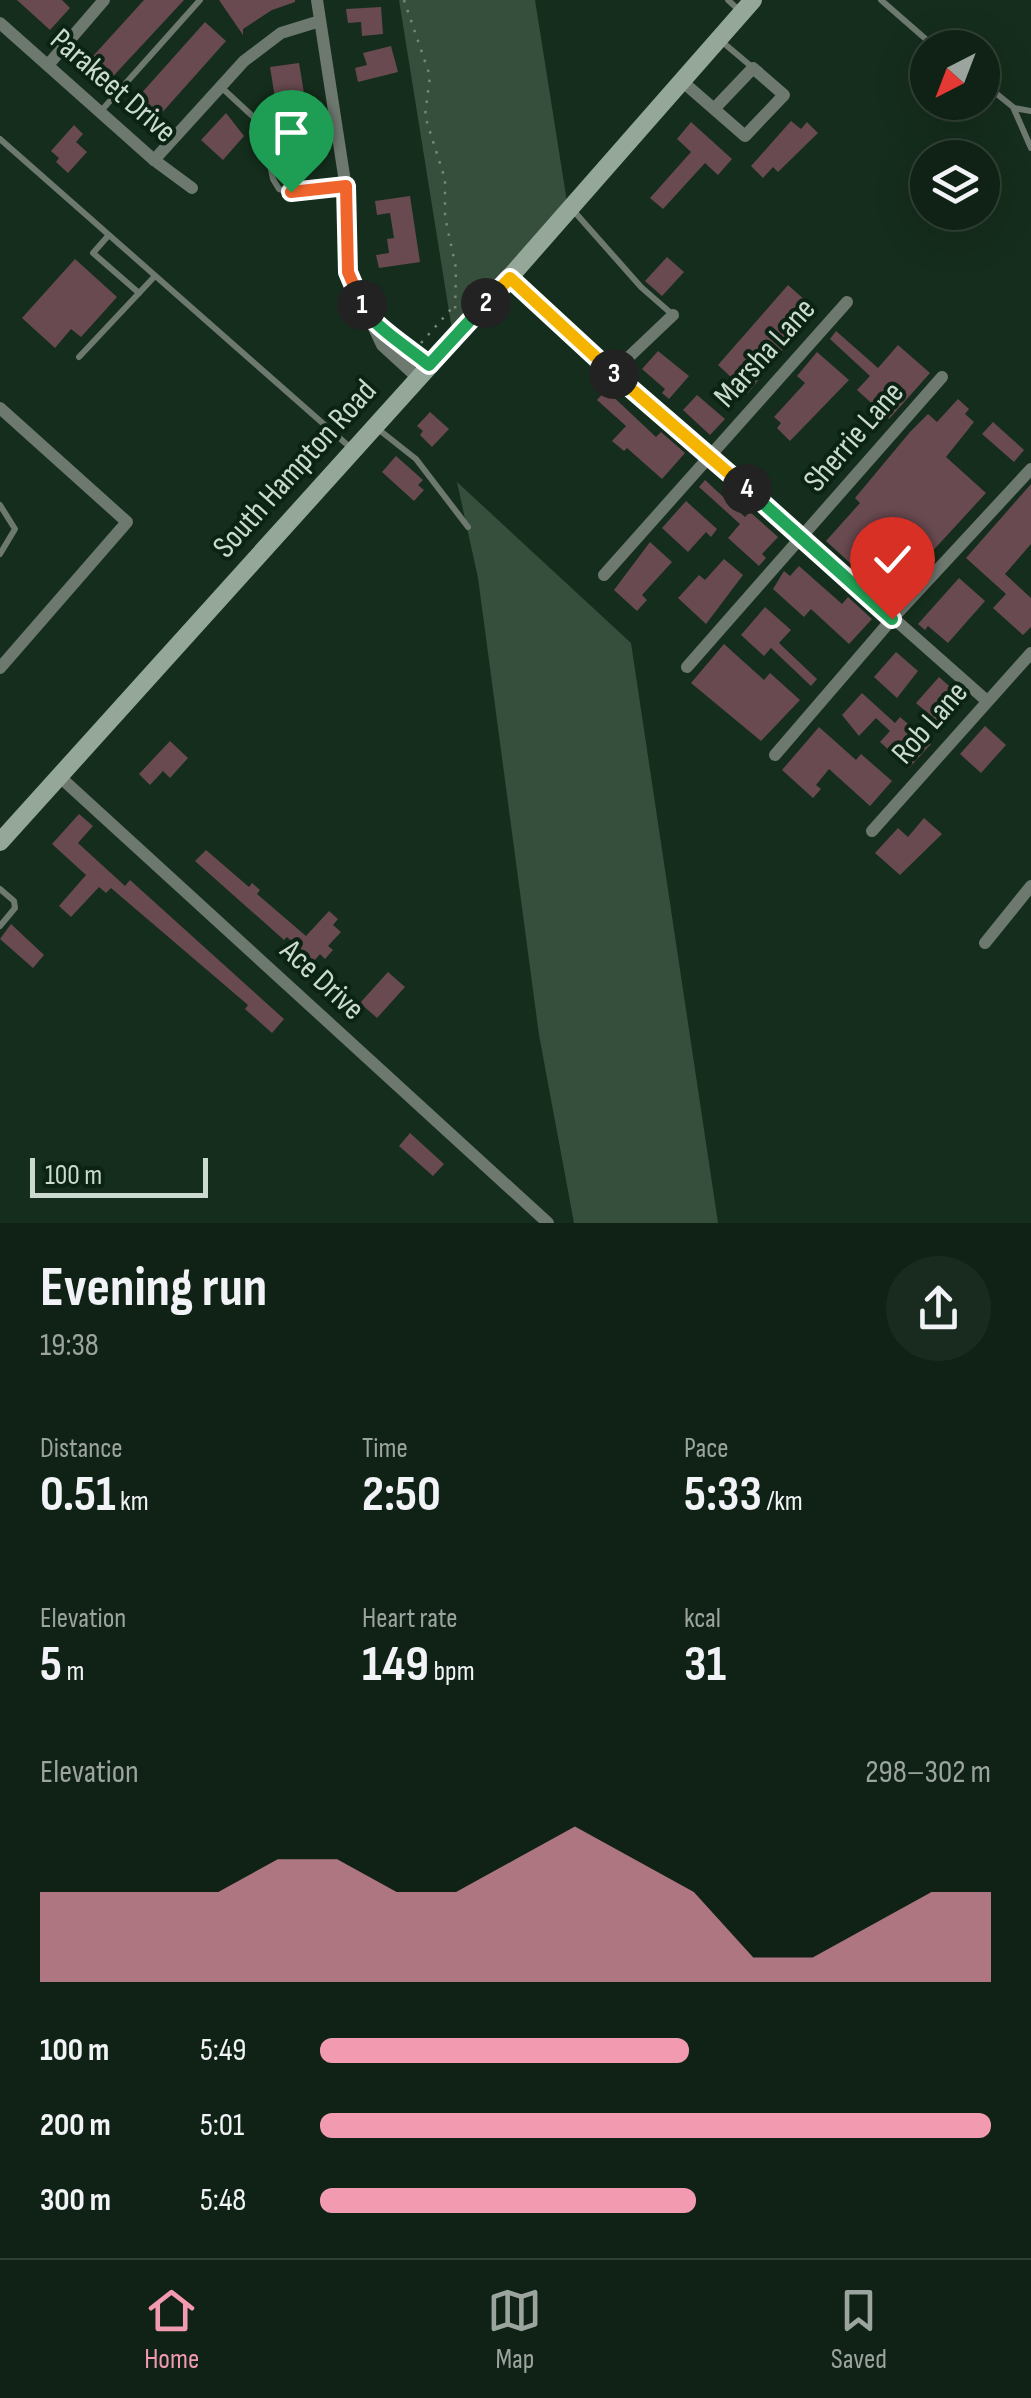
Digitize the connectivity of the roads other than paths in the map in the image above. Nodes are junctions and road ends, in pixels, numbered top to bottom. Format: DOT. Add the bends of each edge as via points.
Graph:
graph roads {
  1 [pos="200,0"];
  2 [pos="317,0"];
  3 [pos="881,0"];
  4 [pos="101,1"];
  5 [pos="741,4"];
  6 [pos="320,21"];
  7 [pos="0,22"];
  8 [pos="915,30"];
  9 [pos="719,40"];
  10 [pos="48,66"];
  11 [pos="753,68"];
  12 [pos="683,82"];
  13 [pos="221,86"];
  14 [pos="1000,97"];
  15 [pos="1012,107"];
  16 [pos="714,109"];
  17 [pos="1031,111"];
  18 [pos="100,112"];
  19 [pos="0,139"];
  20 [pos="1031,148"];
  21 [pos="154,160"];
  22 [pos="346,186"];
  23 [pos="192,188"];
  24 [pos="571,208"];
  25 [pos="108,235"];
  26 [pos="155,276"];
  27 [pos="510,278"];
  28 [pos="139,294"];
  29 [pos="847,302"];
  30 [pos="673,315"];
  31 [pos="368,320"];
  32 [pos="79,357"];
  33 [pos="423,371"];
  34 [pos="612,373"];
  35 [pos="942,377"];
  36 [pos="0,408"];
  37 [pos="373,425"];
  38 [pos="353,450"];
  39 [pos="710,455"];
  40 [pos="1031,469"];
  41 [pos="0,505"];
  42 [pos="468,527"];
  43 [pos="802,539"];
  44 [pos="0,554"];
  45 [pos="604,575"];
  46 [pos="892,619"];
  47 [pos="1031,653"];
  48 [pos="687,667"];
  49 [pos="0,668"];
  50 [pos="987,701"];
  51 [pos="775,755"];
  52 [pos="60,777"];
  53 [pos="872,832"];
  54 [pos="0,842"];
  55 [pos="0,889"];
  56 [pos="1029,894"];
  57 [pos="0,926"];
  58 [pos="985,943"];
  59 [pos="548,1223"];
  1 -- 18 [label="lane"];
  2 -- 6 [label="street"];
  3 -- 8 [label="lane"];
  4 -- 10 [label="street"];
  5 -- 9 [label="main road, South Hampton Road"];
  6 -- 13 [label="street" via="281,33"];
  6 -- 22 [label="street"];
  7 -- 10 [label="street, Parakeet Drive"];
  9 -- 11 [label="lane"];
  9 -- 12 [label="main road, South Hampton Road"];
  10 -- 18 [label="street, Parakeet Drive"];
  11 -- 16 [label="street"];
  11 -- 16 [label="street" via="784,95 745,136"];
  12 -- 16 [label="street"];
  12 -- 24 [label="main road, South Hampton Road"];
  13 -- 21 [label="street"];
  13 -- 22 [label="lane" via="262,125 278,189"];
  14 -- 15 [label="lane"];
  15 -- 17 [label="lane"];
  15 -- 20 [label="lane"];
  18 -- 21 [label="street, Parakeet Drive"];
  19 -- 25 [label="lane"];
  21 -- 23 [label="street, Parakeet Drive"];
  22 -- 31 [label="street" via="348,272"];
  24 -- 27 [label="main road, South Hampton Road"];
  24 -- 30 [label="lane"];
  25 -- 26 [label="lane"];
  25 -- 28 [label="lane" via="93,253"];
  26 -- 28 [label="lane"];
  26 -- 38 [label="lane"];
  27 -- 33 [label="main road, South Hampton Road"];
  27 -- 34 [label="street"];
  28 -- 32 [label="lane"];
  29 -- 39 [label="street, Marsha Lane"];
  30 -- 34 [label="street"];
  31 -- 33 [label="street" via="414,352"];
  31 -- 33 [label="street" via="382,346"];
  33 -- 37 [label="main road, South Hampton Road"];
  34 -- 39 [label="street"];
  35 -- 43 [label="street, Sherrie Lane"];
  36 -- 49 [label="street" via="127,522"];
  37 -- 38 [label="main road, South Hampton Road"];
  37 -- 42 [label="lane" via="416,459"];
  38 -- 52 [label="main road, South Hampton Road"];
  39 -- 43 [label="street"];
  39 -- 45 [label="street, Marsha Lane"];
  40 -- 46 [label="street"];
  41 -- 44 [label="lane" via="16,529"];
  43 -- 46 [label="street"];
  43 -- 48 [label="street, Sherrie Lane"];
  46 -- 50 [label="street"];
  46 -- 51 [label="street"];
  47 -- 50 [label="street, Rob Lane"];
  50 -- 53 [label="street, Rob Lane"];
  52 -- 54 [label="main road, South Hampton Road"];
  52 -- 59 [label="street, Ace Drive"];
  55 -- 57 [label="lane" via="15,908"];
  56 -- 58 [label="street"];
}
